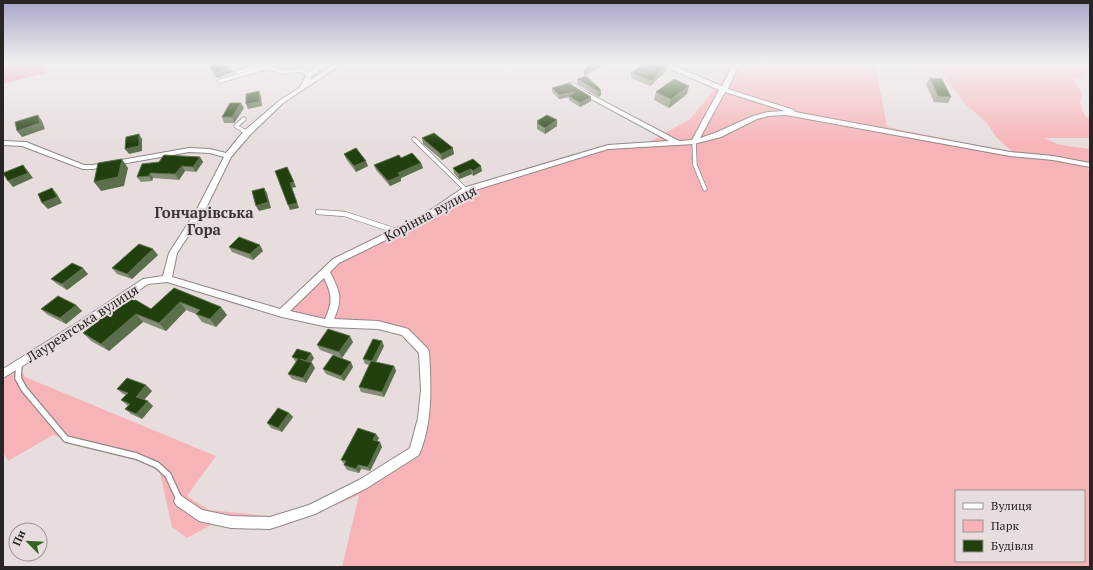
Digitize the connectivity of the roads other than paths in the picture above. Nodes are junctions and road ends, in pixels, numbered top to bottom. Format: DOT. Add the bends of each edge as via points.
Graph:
graph roads {
  1 [pos="298,91"];
  2 [pos="581,91"];
  3 [pos="722,91"];
  4 [pos="728,91"];
  5 [pos="808,116"];
  6 [pos="244,119"];
  7 [pos="247,133"];
  8 [pos="414,139"];
  9 [pos="694,142"];
  10 [pos="3,143"];
  11 [pos="677,143"];
  12 [pos="228,156"];
  13 [pos="1090,165"];
  14 [pos="705,189"];
  15 [pos="466,190"];
  16 [pos="318,212"];
  17 [pos="396,231"];
  18 [pos="325,272"];
  19 [pos="167,279"];
  20 [pos="282,313"];
  21 [pos="328,323"];
  22 [pos="19,364"];
  23 [pos="3,374"];
  24 [pos="180,501"];
  1 -- 7 [label="street"];
  2 -- 11 [label="street"];
  3 -- 9 [label="street"];
  4 -- 5 [label="street"];
  5 -- 9 [label="street, Корінна вулиця" via="768,114"];
  5 -- 13 [label="street" via="1010,154"];
  6 -- 7 [label="lane" via="236,126"];
  7 -- 12 [label="street"];
  8 -- 15 [label="lane"];
  9 -- 11 [label="street, Корінна вулиця"];
  9 -- 14 [label="lane" via="695,165"];
  10 -- 12 [label="street" via="23,144 73,164 93,167 189,150 210,151"];
  11 -- 15 [label="street, Корінна вулиця" via="608,147"];
  12 -- 19 [label="street" via="200,212 173,253"];
  15 -- 17 [label="street, Корінна вулиця" via="426,217"];
  16 -- 17 [label="lane" via="345,214"];
  17 -- 18 [label="street, Корінна вулиця" via="336,262"];
  18 -- 20 [label="street, Корінна вулиця"];
  18 -- 21 [label="street" via="334,287 336,305"];
  19 -- 20 [label="street"];
  19 -- 22 [label="street, Лауреатська вулиця" via="146,281"];
  20 -- 21 [label="street"];
  21 -- 24 [label="street" via="378,325 405,332 424,351 426,390 423,418 415,451 363,484 311,510 270,523 231,522 199,515"];
  22 -- 23 [label="street, Лауреатська вулиця"];
  22 -- 24 [label="lane" via="18,378 24,389 66,439 136,456 156,465 168,475"];
}
